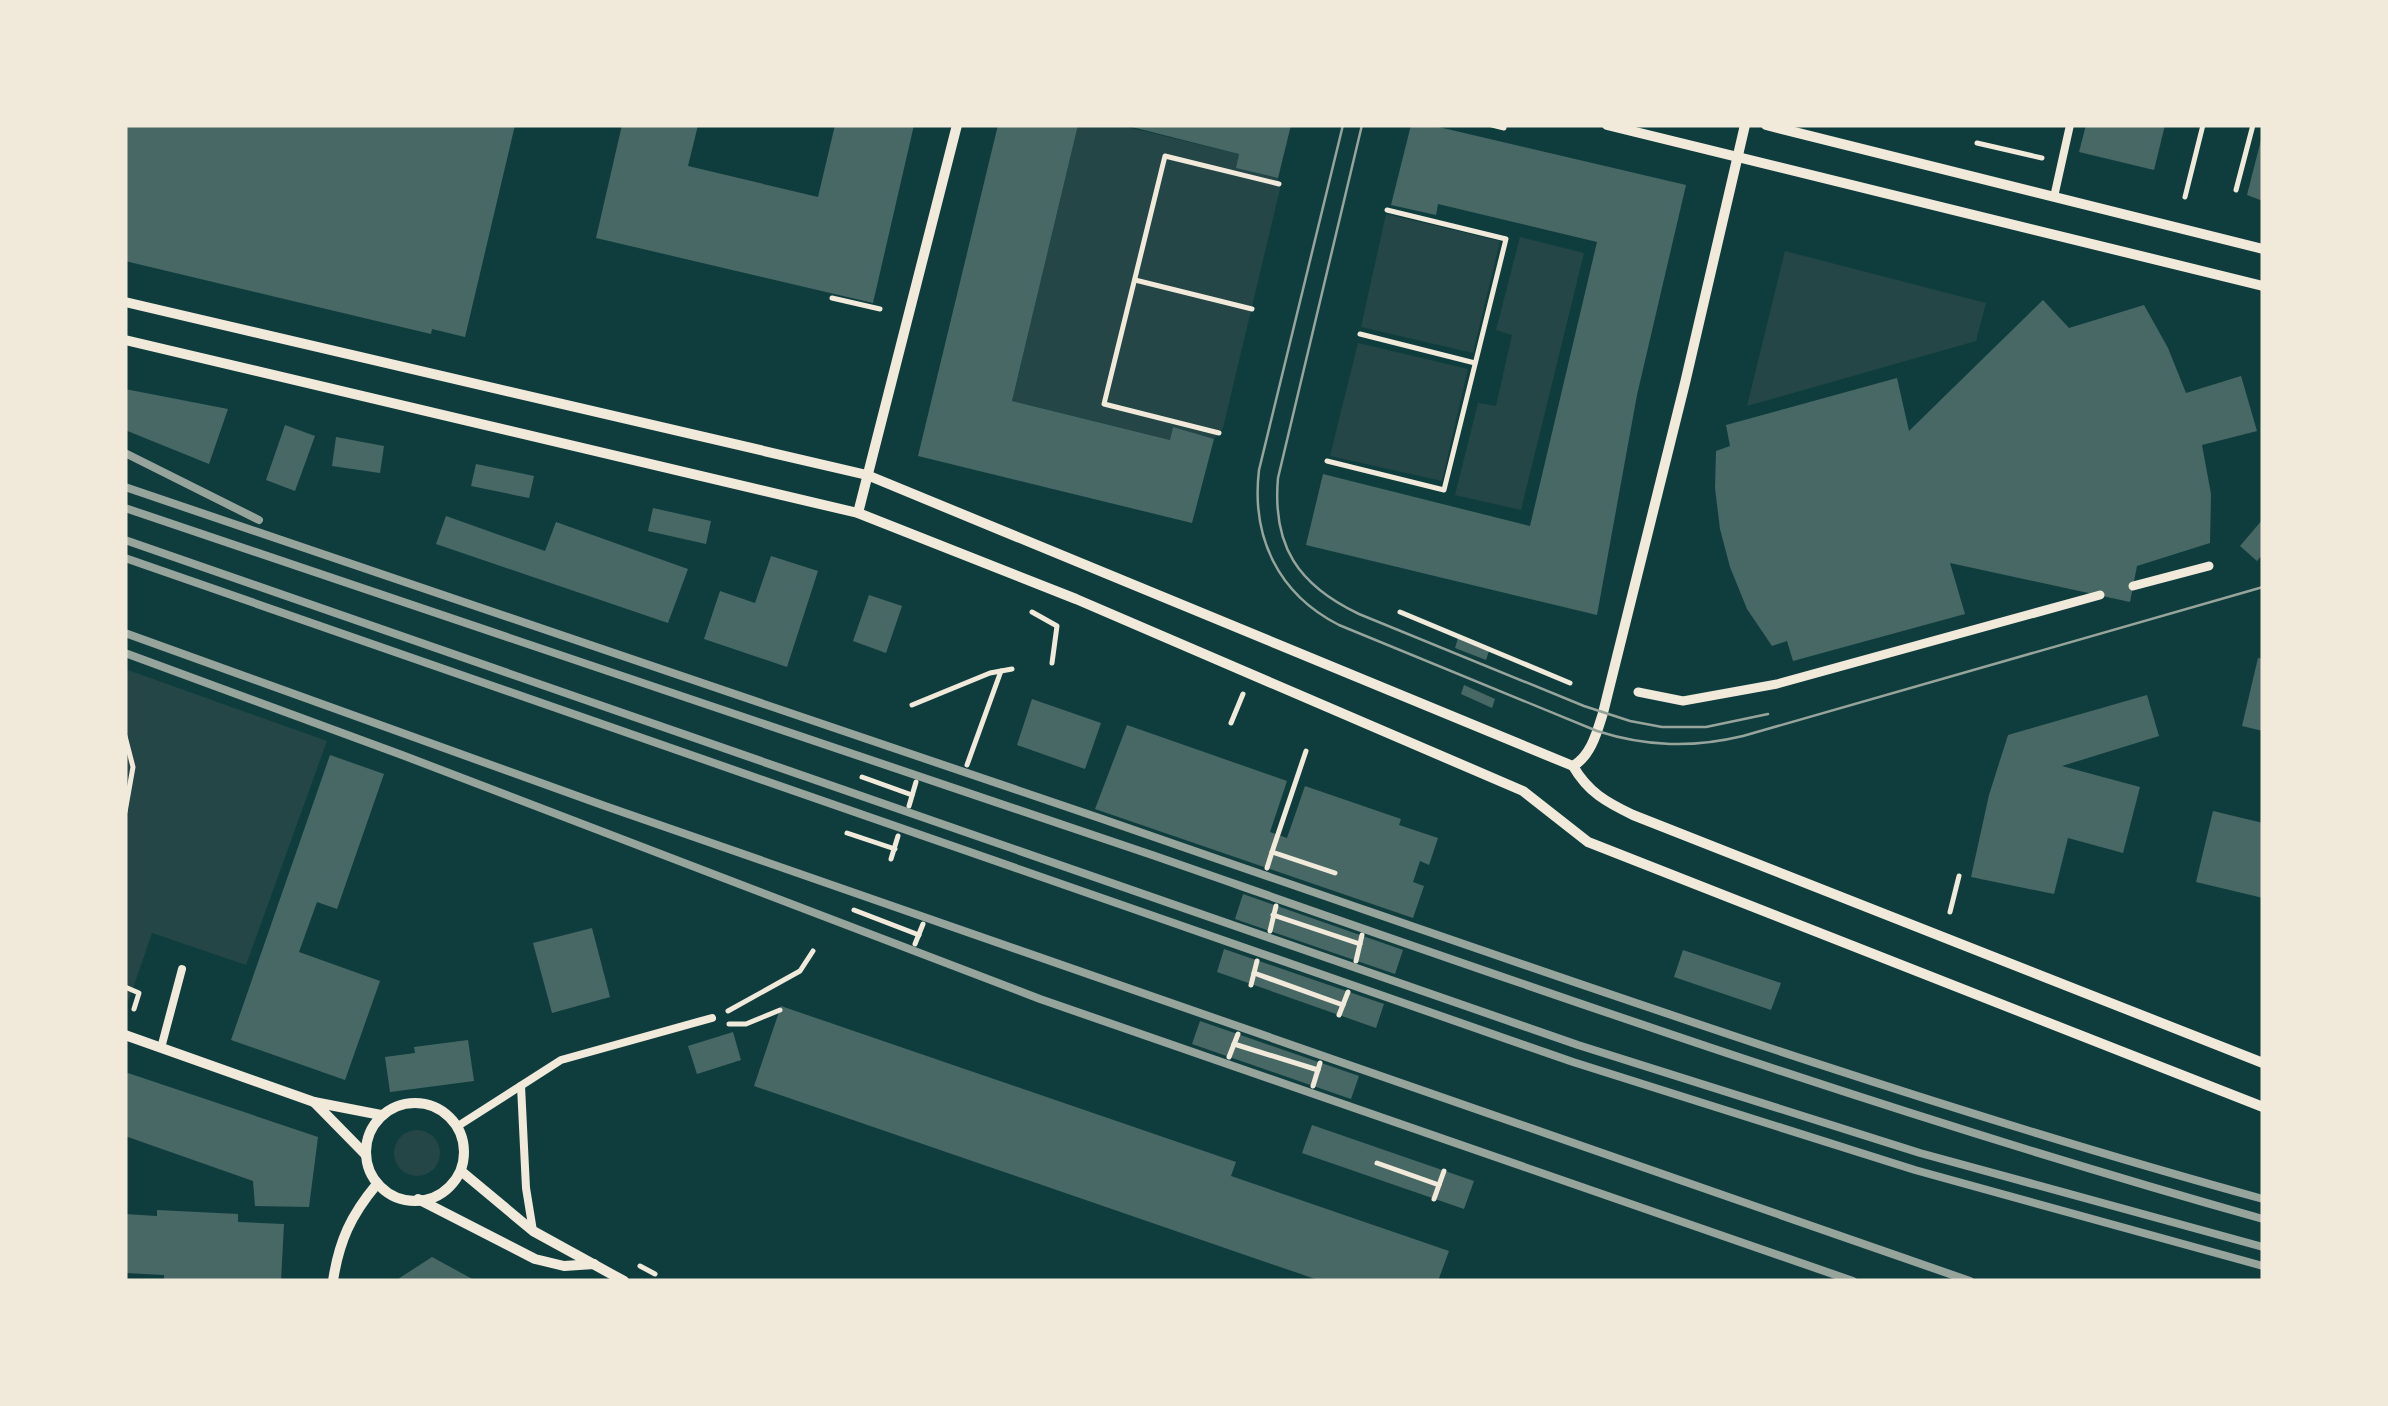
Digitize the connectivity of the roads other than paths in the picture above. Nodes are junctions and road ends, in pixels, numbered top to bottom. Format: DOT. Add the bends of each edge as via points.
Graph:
graph roads {
  1 [pos="957,125"];
  2 [pos="1608,125"];
  3 [pos="1745,125"];
  4 [pos="1766,125"];
  5 [pos="2070,125"];
  6 [pos="1738,157"];
  7 [pos="2054,198"];
  8 [pos="2263,250"];
  9 [pos="2263,286"];
  10 [pos="125,302"];
  11 [pos="125,340"];
  12 [pos="868,474"];
  13 [pos="858,513"];
  14 [pos="2209,566"];
  15 [pos="2133,586"];
  16 [pos="2100,595"];
  17 [pos="1638,692"];
  18 [pos="1573,766"];
  19 [pos="182,969"];
  20 [pos="712,1018"];
  21 [pos="125,1035"];
  22 [pos="161,1048"];
  23 [pos="2263,1063"];
  24 [pos="520,1086"];
  25 [pos="314,1102"];
  26 [pos="2263,1108"];
  27 [pos="381,1115"];
  28 [pos="458,1126"];
  29 [pos="366,1155"];
  30 [pos="461,1172"];
  31 [pos="377,1184"];
  32 [pos="418,1200"];
  33 [pos="534,1231"];
  34 [pos="595,1264"];
  35 [pos="334,1281"];
  36 [pos="624,1281"];
  1 -- 12 [label="street"];
  2 -- 6 [label="street"];
  3 -- 6 [label="street"];
  4 -- 7 [label="street"];
  5 -- 7 [label="lane"];
  6 -- 9 [label="street"];
  6 -- 18 [label="street" via="1603,714 1591,745"];
  7 -- 8 [label="street"];
  10 -- 12 [label="street"];
  11 -- 13 [label="street"];
  12 -- 13 [label="street"];
  12 -- 18 [label="street"];
  13 -- 26 [label="street" via="1523,790 1588,842"];
  14 -- 15 [label="street"];
  16 -- 17 [label="street" via="1777,684 1683,701"];
  18 -- 23 [label="street" via="1599,798 1633,815"];
  19 -- 22 [label="lane"];
  20 -- 24 [label="lane" via="571,1056"];
  21 -- 22 [label="street"];
  22 -- 25 [label="street"];
  24 -- 28 [label="lane"];
  24 -- 33 [label="lane"];
  25 -- 27 [label="street"];
  25 -- 29 [label="street"];
  27 -- 28 [label="street" via="424,1104"];
  27 -- 29 [label="street" via="368,1133"];
  28 -- 30 [label="street"];
  29 -- 31 [label="street"];
  30 -- 32 [label="street"];
  30 -- 33 [label="street"];
  31 -- 32 [label="street" via="398,1198"];
  31 -- 35 [label="street" via="343,1234"];
  32 -- 34 [label="street" via="535,1259"];
  33 -- 34 [label="street"];
  34 -- 36 [label="street"];
}
